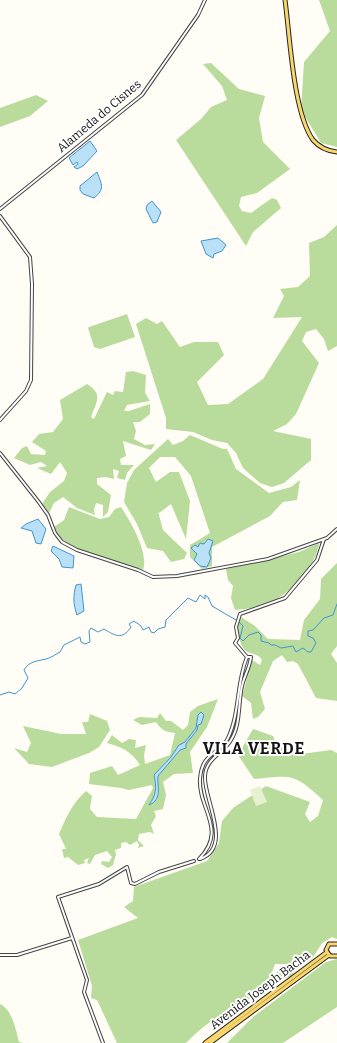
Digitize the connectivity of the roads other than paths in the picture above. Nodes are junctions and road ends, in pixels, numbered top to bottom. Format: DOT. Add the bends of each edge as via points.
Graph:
graph roads {
  1 [pos="205,0"];
  2 [pos="285,0"];
  3 [pos="337,152"];
  4 [pos="0,209"];
  5 [pos="0,216"];
  6 [pos="0,420"];
  7 [pos="0,453"];
  8 [pos="337,529"];
  9 [pos="324,539"];
  10 [pos="247,657"];
  11 [pos="194,862"];
  12 [pos="72,938"];
  13 [pos="337,944"];
  14 [pos="328,954"];
  15 [pos="0,955"];
  16 [pos="337,956"];
  17 [pos="103,1043"];
  18 [pos="205,1043"];
  19 [pos="210,1043"];
  1 -- 4 [label="street, Alameda do Cisnes" via="198,15 142,95"];
  2 -- 3 [label="main road" via="300,110 307,130 317,144"];
  5 -- 6 [label="street" via="29,252 32,264 31,380 26,391"];
  7 -- 9 [label="street" via="45,510 58,538 65,544 158,578 268,560"];
  8 -- 9 [label="street"];
  9 -- 10 [label="street" via="317,560 285,598 240,614 236,627 238,638 235,643"];
  10 -- 10 [label="street" via="241,672 234,721 229,736 224,744 208,757 201,773 200,786 212,832 206,850 199,859 208,854 215,838 216,822 205,790 205,774 210,761 231,741 236,728 242,687 251,658"];
  11 -- 12 [label="street" via="160,872 135,884 131,883 127,867 99,884 58,897"];
  12 -- 15 [label="street" via="17,955"];
  12 -- 17 [label="street" via="87,980 87,1000"];
  13 -- 14 [label="main road, Avenida Joseph Bacha" via="329,944 326,948"];
  14 -- 16 [label="main road, Avenida Joseph Bacha"];
  14 -- 18 [label="main road, Avenida Joseph Bacha"];
  14 -- 19 [label="main road, Avenida Joseph Bacha"];
}
